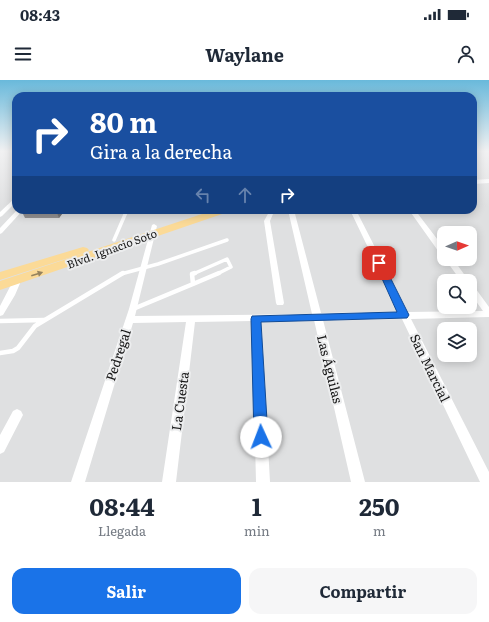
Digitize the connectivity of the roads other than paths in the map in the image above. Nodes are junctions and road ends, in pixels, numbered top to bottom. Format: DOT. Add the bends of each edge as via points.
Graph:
graph roads {
  1 [pos="477,179"];
  2 [pos="489,181"];
  3 [pos="477,182"];
  4 [pos="481,182"];
  5 [pos="12,203"];
  6 [pos="12,213"];
  7 [pos="0,214"];
  8 [pos="17,214"];
  9 [pos="125,214"];
  10 [pos="192,214"];
  11 [pos="210,214"];
  12 [pos="276,214"];
  13 [pos="290,214"];
  14 [pos="355,214"];
  15 [pos="415,214"];
  16 [pos="268,216"];
  17 [pos="153,230"];
  18 [pos="0,232"];
  19 [pos="114,240"];
  20 [pos="227,240"];
  21 [pos="437,244"];
  22 [pos="453,266"];
  23 [pos="144,268"];
  24 [pos="460,274"];
  25 [pos="0,276"];
  26 [pos="17,281"];
  27 [pos="193,284"];
  28 [pos="0,286"];
  29 [pos="477,297"];
  30 [pos="280,303"];
  31 [pos="133,309"];
  32 [pos="0,313"];
  33 [pos="489,313"];
  34 [pos="404,315"];
  35 [pos="318,317"];
  36 [pos="256,319"];
  37 [pos="44,320"];
  38 [pos="129,320"];
  39 [pos="191,320"];
  40 [pos="0,321"];
  41 [pos="0,353"];
  42 [pos="17,415"];
  43 [pos="0,448"];
  44 [pos="78,482"];
  45 [pos="169,482"];
  46 [pos="262,482"];
  47 [pos="358,482"];
  48 [pos="487,482"];
  1 -- 4 [label="street"];
  2 -- 4 [label="street"];
  3 -- 4 [label="street"];
  5 -- 7 [label="street"];
  6 -- 7 [label="street"];
  8 -- 18 [label="street"];
  9 -- 19 [label="lane"];
  10 -- 17 [label="main road, Blvd. Ignacio Soto"];
  11 -- 17 [label="main road, Blvd. Ignacio Soto"];
  12 -- 16 [label="street"];
  13 -- 35 [label="street, Las Águilas"];
  14 -- 34 [label="street, San Marcial"];
  15 -- 21 [label="street"];
  16 -- 30 [label="street"];
  17 -- 19 [label="main road, Blvd. Ignacio Soto"];
  17 -- 23 [label="street, Pedregal"];
  26 -- 17 [label="main road, Blvd. Ignacio Soto, one-way"];
  19 -- 25 [label="main road, Blvd. Ignacio Soto"];
  20 -- 23 [label="lane"];
  22 -- 24 [label="street"];
  23 -- 31 [label="street, Pedregal"];
  23 -- 37 [label="lane" via="124,272"];
  26 -- 28 [label="main road, Blvd. Ignacio Soto"];
  26 -- 32 [label="street"];
  27 -- 27 [label="lane" via="231,267 227,259 192,274"];
  27 -- 31 [label="lane"];
  29 -- 33 [label="street"];
  31 -- 38 [label="street, Pedregal"];
  33 -- 34 [label="street"];
  34 -- 35 [label="street"];
  34 -- 48 [label="street, San Marcial"];
  35 -- 36 [label="street"];
  35 -- 47 [label="street, Las Águilas"];
  36 -- 39 [label="street"];
  36 -- 46 [label="street"];
  37 -- 40 [label="lane"];
  37 -- 41 [label="lane" via="35,326 18,348"];
  38 -- 39 [label="street"];
  38 -- 44 [label="street, Pedregal"];
  39 -- 45 [label="street, La Cuesta"];
  42 -- 43 [label="street"];
}
